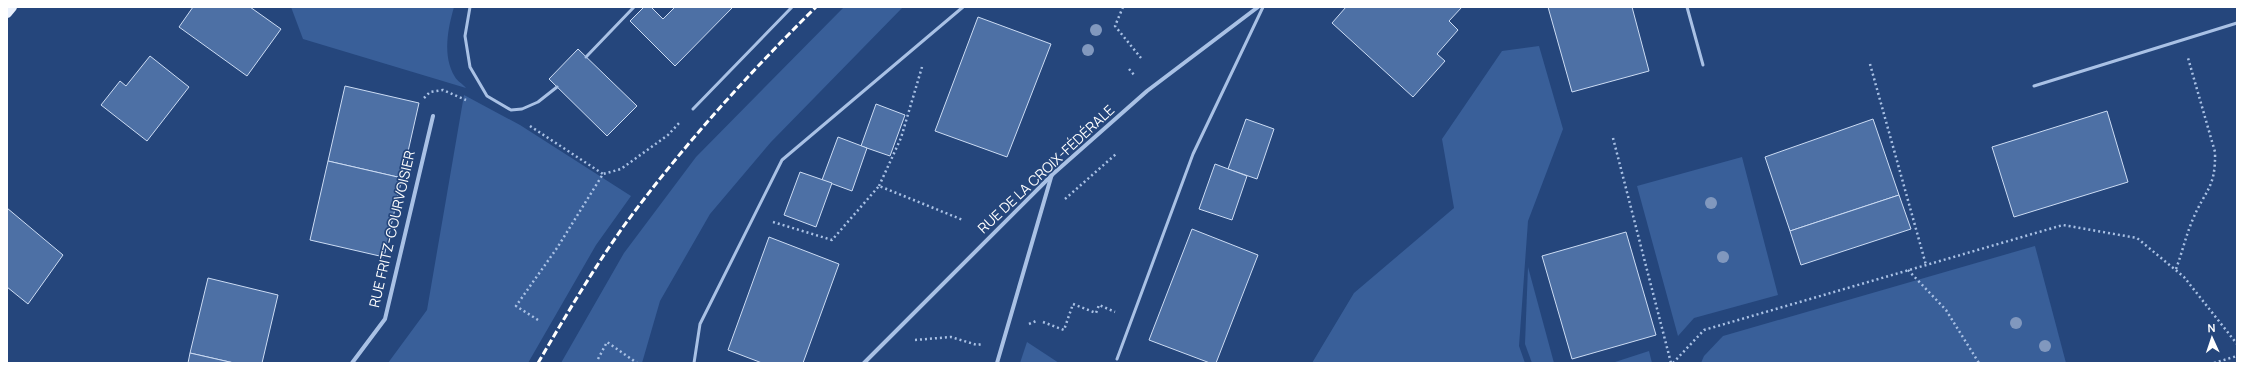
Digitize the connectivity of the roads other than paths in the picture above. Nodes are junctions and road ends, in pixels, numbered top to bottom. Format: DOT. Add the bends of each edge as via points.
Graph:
graph roads {
  1 [pos="12,7"];
  2 [pos="470,7"];
  3 [pos="634,7"];
  4 [pos="792,7"];
  5 [pos="963,7"];
  6 [pos="1258,7"];
  7 [pos="1264,7"];
  8 [pos="1688,7"];
  9 [pos="7,13"];
  10 [pos="2237,23"];
  11 [pos="586,57"];
  12 [pos="1703,65"];
  13 [pos="2034,86"];
  14 [pos="557,87"];
  15 [pos="693,109"];
  16 [pos="433,116"];
  17 [pos="1052,174"];
  18 [pos="1117,359"];
  19 [pos="352,363"];
  20 [pos="694,363"];
  21 [pos="864,363"];
  22 [pos="997,363"];
  1 -- 9 [label="main road"];
  2 -- 14 [label="lane" via="465,36 470,67 487,96 511,110 522,109 538,102"];
  3 -- 11 [label="lane"];
  4 -- 15 [label="lane"];
  5 -- 20 [label="lane" via="782,160 700,324"];
  6 -- 17 [label="street, RUE DE LA CROIX-FÉDÉRALE" via="1147,91"];
  7 -- 18 [label="lane" via="1193,154"];
  8 -- 12 [label="lane"];
  10 -- 13 [label="lane"];
  16 -- 19 [label="street, RUE FRITZ-COURVOISIER" via="385,319"];
  17 -- 21 [label="street, RUE DE LA CROIX-FÉDÉRALE"];
  17 -- 22 [label="street"];
}
